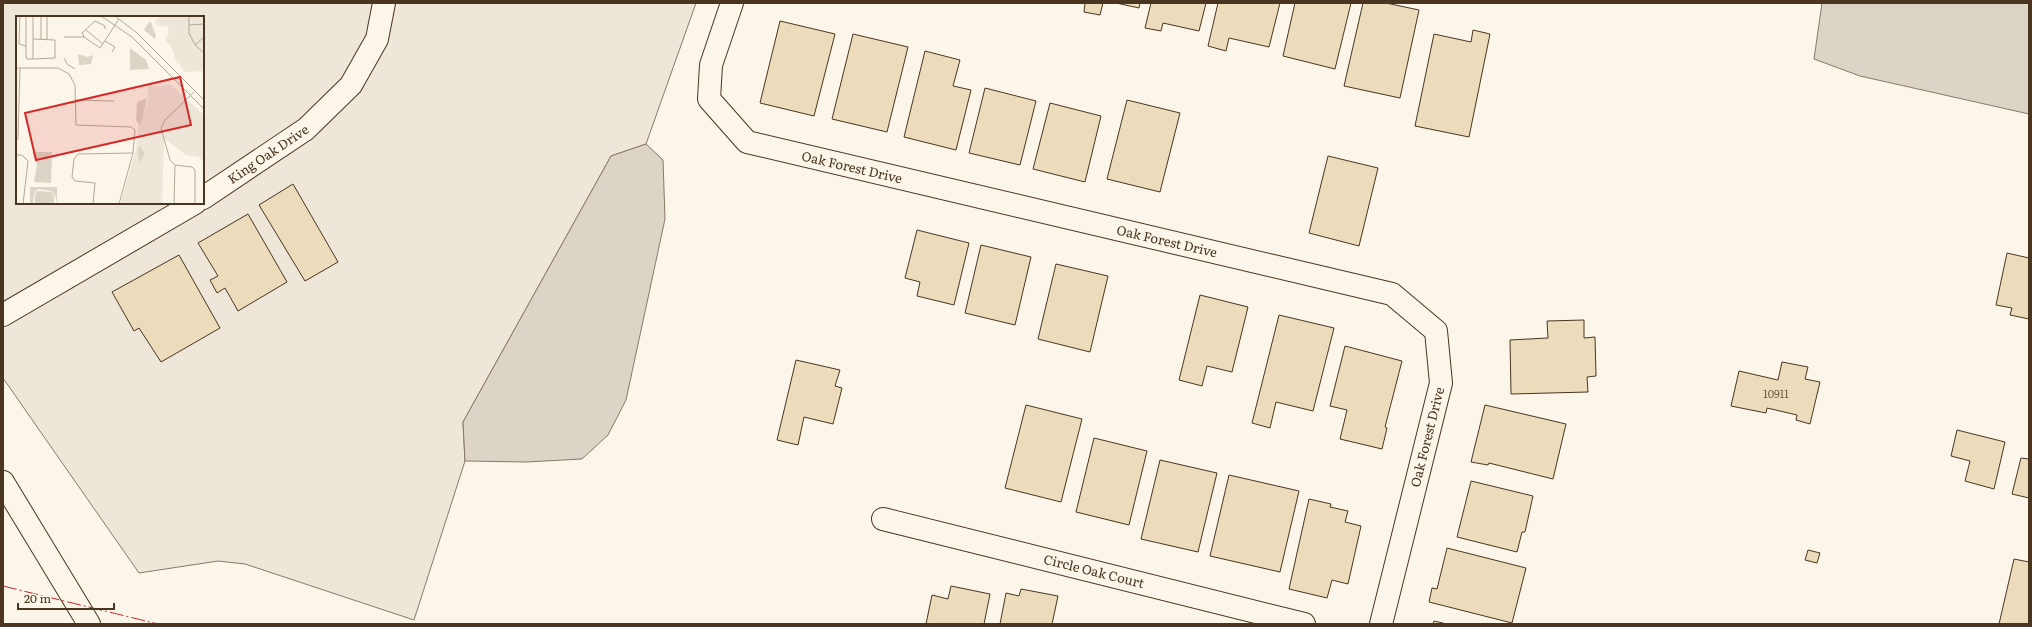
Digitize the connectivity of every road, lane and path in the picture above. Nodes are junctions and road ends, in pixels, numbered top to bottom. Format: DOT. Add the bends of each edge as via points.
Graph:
graph roads {
  1 [pos="384,3"];
  2 [pos="732,3"];
  3 [pos="204,197"];
  4 [pos="193,204"];
  5 [pos="3,315"];
  6 [pos="3,482"];
  7 [pos="883,519"];
  8 [pos="89,624"];
  9 [pos="1304,624"];
  10 [pos="1381,624"];
  1 -- 3 [label="street, King Oak Drive" via="377,39 351,85 306,130"];
  2 -- 10 [label="street, Oak Forest Drive" via="711,65 709,99 747,142 1392,294 1436,331 1441,383"];
  4 -- 5 [label="street"];
  6 -- 8 [label="street"];
  7 -- 9 [label="street, Circle Oak Court"];
}
